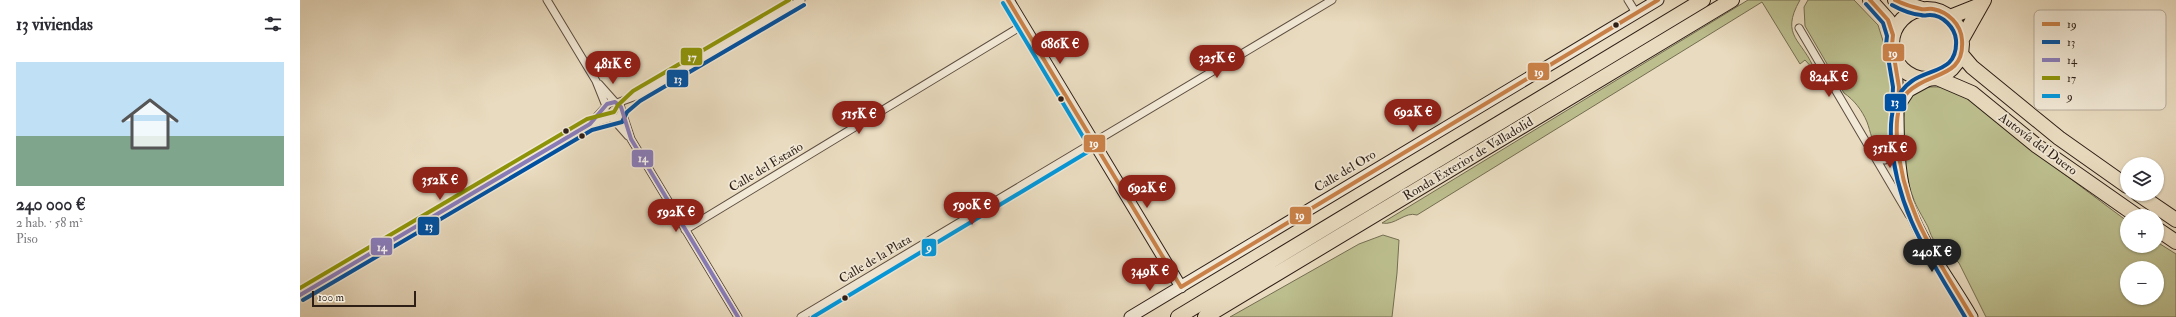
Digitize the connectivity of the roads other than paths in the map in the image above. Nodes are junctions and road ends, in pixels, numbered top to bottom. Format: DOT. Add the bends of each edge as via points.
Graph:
graph roads {
  1 [pos="547,0"];
  2 [pos="801,0"];
  3 [pos="1008,0"];
  4 [pos="1332,0"];
  5 [pos="1628,0"];
  6 [pos="1658,0"];
  7 [pos="1703,0"];
  8 [pos="1732,0"];
  9 [pos="1870,0"];
  10 [pos="1895,0"];
  11 [pos="1982,2"];
  12 [pos="1922,9"];
  13 [pos="1636,13"];
  14 [pos="1950,17"];
  15 [pos="1023,25"];
  16 [pos="1799,28"];
  17 [pos="1893,35"];
  18 [pos="1962,39"];
  19 [pos="1961,54"];
  20 [pos="1895,58"];
  21 [pos="1934,78"];
  22 [pos="596,81"];
  23 [pos="636,96"];
  24 [pos="616,102"];
  25 [pos="1899,106"];
  26 [pos="605,108"];
  27 [pos="622,111"];
  28 [pos="612,118"];
  29 [pos="590,124"];
  30 [pos="631,139"];
  31 [pos="1093,142"];
  32 [pos="1898,153"];
  33 [pos="1876,158"];
  34 [pos="2120,181"];
  35 [pos="1384,201"];
  36 [pos="2148,201"];
  37 [pos="2127,209"];
  38 [pos="1914,218"];
  39 [pos="2176,220"];
  40 [pos="685,230"];
  41 [pos="2164,234"];
  42 [pos="2176,242"];
  43 [pos="1181,287"];
  44 [pos="300,295"];
  45 [pos="738,317"];
  46 [pos="801,317"];
  47 [pos="1130,317"];
  48 [pos="1178,317"];
  49 [pos="1205,317"];
  50 [pos="1972,317"];
  1 -- 22 [label="street"];
  2 -- 23 [label="street"];
  3 -- 15 [label="street"];
  4 -- 31 [label="street, Calle de la Plata"];
  5 -- 13 [label="street"];
  6 -- 13 [label="street, Calle del Oro"];
  7 -- 35 [label="highway, Ronda Exterior de Valladolid"];
  8 -- 35 [label="highway, Ronda Exterior de Valladolid"];
  9 -- 17 [label="highway" via="1888,20"];
  10 -- 12 [label="highway"];
  11 -- 14 [label="highway"];
  11 -- 18 [label="highway"];
  12 -- 14 [label="highway" via="1932,9"];
  12 -- 17 [label="highway" via="1904,18"];
  13 -- 43 [label="street, Calle del Oro"];
  14 -- 18 [label="highway" via="1958,27"];
  15 -- 31 [label="street"];
  15 -- 40 [label="street, Calle del Estaño"];
  16 -- 33 [label="street"];
  17 -- 20 [label="highway"];
  18 -- 19 [label="highway"];
  19 -- 21 [label="highway" via="1952,69"];
  19 -- 34 [label="highway, Autovía del Duero" via="1972,67 2059,138"];
  20 -- 21 [label="highway" via="1911,75"];
  20 -- 25 [label="street"];
  21 -- 25 [label="street" via="1909,91"];
  21 -- 37 [label="highway, Autovía del Duero" via="1972,93 2037,146"];
  22 -- 24 [label="street"];
  22 -- 26 [label="street"];
  23 -- 24 [label="street"];
  23 -- 27 [label="street"];
  24 -- 26 [label="street" via="610,102"];
  24 -- 27 [label="street"];
  25 -- 32 [label="street"];
  26 -- 28 [label="street" via="606,115"];
  26 -- 29 [label="street"];
  27 -- 28 [label="street" via="619,117"];
  27 -- 30 [label="street"];
  28 -- 29 [label="street"];
  28 -- 30 [label="street"];
  29 -- 44 [label="street"];
  30 -- 40 [label="street"];
  31 -- 43 [label="street"];
  31 -- 46 [label="street, Calle de la Plata"];
  32 -- 33 [label="street" via="1885,160"];
  32 -- 38 [label="street" via="1905,195"];
  33 -- 38 [label="street" via="1903,207"];
  35 -- 48 [label="highway, Ronda Exterior de Valladolid" via="1347,214"];
  35 -- 49 [label="highway, Ronda Exterior de Valladolid" via="1356,226"];
  36 -- 39 [label="highway"];
  38 -- 50 [label="street" via="1922,236"];
  40 -- 45 [label="street"];
  41 -- 42 [label="highway"];
  43 -- 47 [label="street, Calle del Oro"];
}
